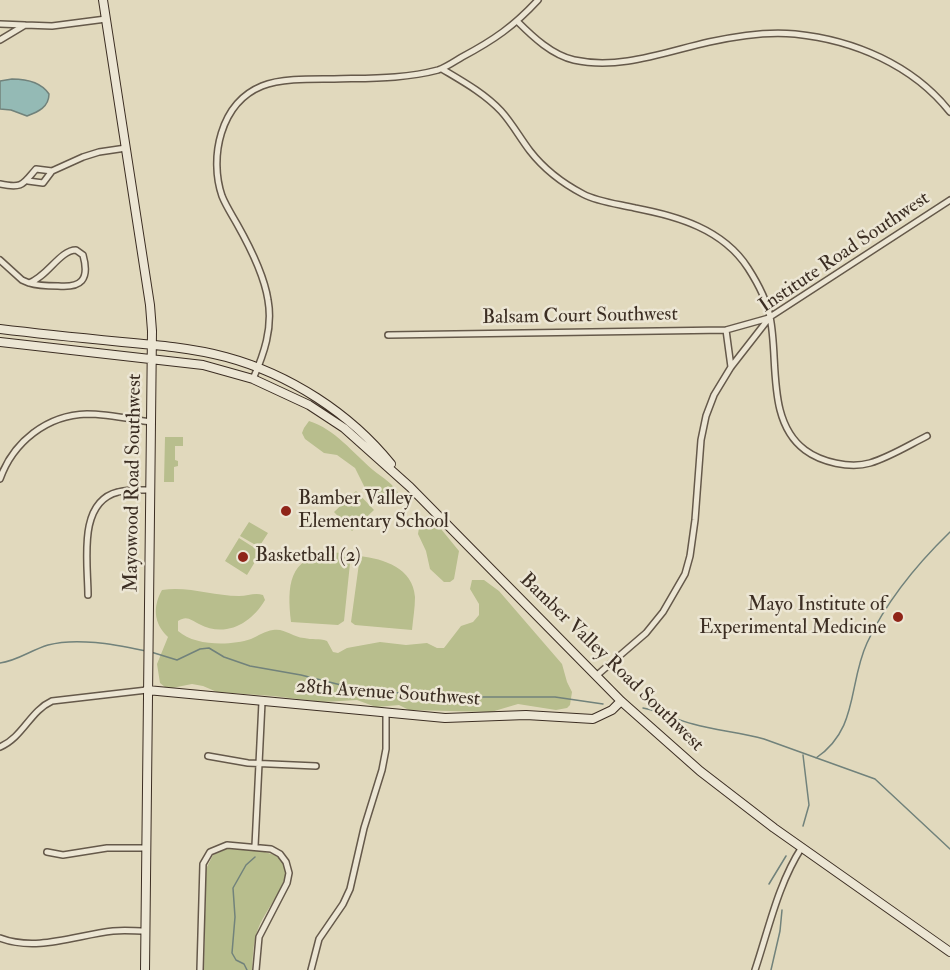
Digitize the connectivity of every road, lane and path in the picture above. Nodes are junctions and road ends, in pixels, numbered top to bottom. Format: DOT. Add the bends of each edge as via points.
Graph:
graph roads {
  1 [pos="103,0"];
  2 [pos="538,0"];
  3 [pos="106,19"];
  4 [pos="518,22"];
  5 [pos="0,24"];
  6 [pos="25,25"];
  7 [pos="0,40"];
  8 [pos="442,69"];
  9 [pos="950,112"];
  10 [pos="126,147"];
  11 [pos="52,171"];
  12 [pos="28,181"];
  13 [pos="0,184"];
  14 [pos="950,200"];
  15 [pos="0,260"];
  16 [pos="29,283"];
  17 [pos="770,317"];
  18 [pos="0,329"];
  19 [pos="726,330"];
  20 [pos="388,335"];
  21 [pos="0,342"];
  22 [pos="152,345"];
  23 [pos="152,358"];
  24 [pos="732,367"];
  25 [pos="258,368"];
  26 [pos="253,379"];
  27 [pos="151,422"];
  28 [pos="927,436"];
  29 [pos="0,479"];
  30 [pos="410,487"];
  31 [pos="151,490"];
  32 [pos="88,595"];
  33 [pos="596,676"];
  34 [pos="147,690"];
  35 [pos="621,701"];
  36 [pos="262,702"];
  37 [pos="386,712"];
  38 [pos="0,747"];
  39 [pos="208,756"];
  40 [pos="260,764"];
  41 [pos="316,766"];
  42 [pos="255,846"];
  43 [pos="802,847"];
  44 [pos="147,848"];
  45 [pos="47,852"];
  46 [pos="146,932"];
  47 [pos="0,938"];
  48 [pos="950,952"];
  49 [pos="145,970"];
  50 [pos="200,970"];
  51 [pos="256,970"];
  52 [pos="310,970"];
  53 [pos="755,970"];
  1 -- 3 [label="main road, Mayowood Road Southwest"];
  2 -- 4 [label="street"];
  3 -- 6 [label="street" via="48,27"];
  3 -- 10 [label="main road, Mayowood Road Southwest"];
  4 -- 8 [label="street"];
  4 -- 9 [label="street" via="555,52 587,62 636,60 764,34 794,33 827,39 857,47 904,70"];
  5 -- 6 [label="street"];
  6 -- 7 [label="street"];
  8 -- 17 [label="street" via="492,101 531,152 564,183 597,199 668,214 719,237 748,267"];
  8 -- 25 [label="street" via="390,78 270,84 251,92 233,111 219,137 217,176 267,294 268,332"];
  10 -- 11 [label="street" via="92,154"];
  10 -- 22 [label="main road, Mayowood Road Southwest" via="150,305"];
  11 -- 12 [label="street" via="43,183"];
  11 -- 12 [label="street" via="36,169"];
  12 -- 13 [label="street" via="13,186"];
  14 -- 17 [label="street, Institute Road Southwest"];
  15 -- 16 [label="street"];
  16 -- 16 [label="street" via="68,251 76,250 83,255 85,273 78,285"];
  17 -- 19 [label="street, Balsam Court Southwest"];
  17 -- 24 [label="street, Institute Road Southwest"];
  17 -- 28 [label="street" via="782,417 792,437 804,449 828,460 870,464"];
  18 -- 22 [label="main road, Bamber Valley Road Southwest"];
  19 -- 20 [label="street, Balsam Court Southwest"];
  19 -- 24 [label="street"];
  21 -- 23 [label="main road, Bamber Valley Road Southwest"];
  22 -- 23 [label="main road, Mayowood Road Southwest"];
  22 -- 25 [label="main road, Bamber Valley Road Southwest" via="203,352"];
  23 -- 26 [label="main road, Bamber Valley Road Southwest" via="203,365"];
  23 -- 27 [label="main road, Mayowood Road Southwest"];
  24 -- 33 [label="street, Institute Road Southwest" via="706,416 693,538 685,574 646,633"];
  25 -- 26 [label="street"];
  25 -- 30 [label="main road, Bamber Valley Road Southwest" via="299,387 332,409 381,452"];
  26 -- 30 [label="main road, Bamber Valley Road Southwest" via="309,405 344,428"];
  27 -- 29 [label="street" via="86,414 53,422 24,440"];
  27 -- 31 [label="main road, Mayowood Road Southwest"];
  30 -- 33 [label="main road, Bamber Valley Road Southwest"];
  31 -- 32 [label="street" via="116,492 93,511 89,525"];
  31 -- 34 [label="main road, Mayowood Road Southwest"];
  33 -- 35 [label="main road, Bamber Valley Road Southwest"];
  34 -- 36 [label="main road, 28th Avenue Southwest"];
  34 -- 38 [label="street" via="52,701 39,709 12,741"];
  34 -- 44 [label="main road, Mayowood Road Southwest"];
  35 -- 37 [label="main road, 28th Avenue Southwest" via="593,719 526,715 445,718"];
  35 -- 43 [label="main road, Bamber Valley Road Southwest" via="700,771"];
  36 -- 37 [label="main road, 28th Avenue Southwest"];
  36 -- 40 [label="street"];
  37 -- 52 [label="street" via="382,770 350,889 319,939"];
  39 -- 40 [label="street"];
  40 -- 41 [label="street"];
  40 -- 42 [label="street"];
  42 -- 50 [label="street" via="222,846 204,860"];
  42 -- 51 [label="street" via="276,851 284,858 289,873 259,937"];
  43 -- 48 [label="main road, Bamber Valley Road Southwest"];
  43 -- 53 [label="street" via="780,889"];
  44 -- 45 [label="street" via="107,848 63,855"];
  44 -- 46 [label="main road, Mayowood Road Southwest"];
  46 -- 47 [label="street" via="113,931 49,942"];
  46 -- 49 [label="main road, Mayowood Road Southwest"];
}
